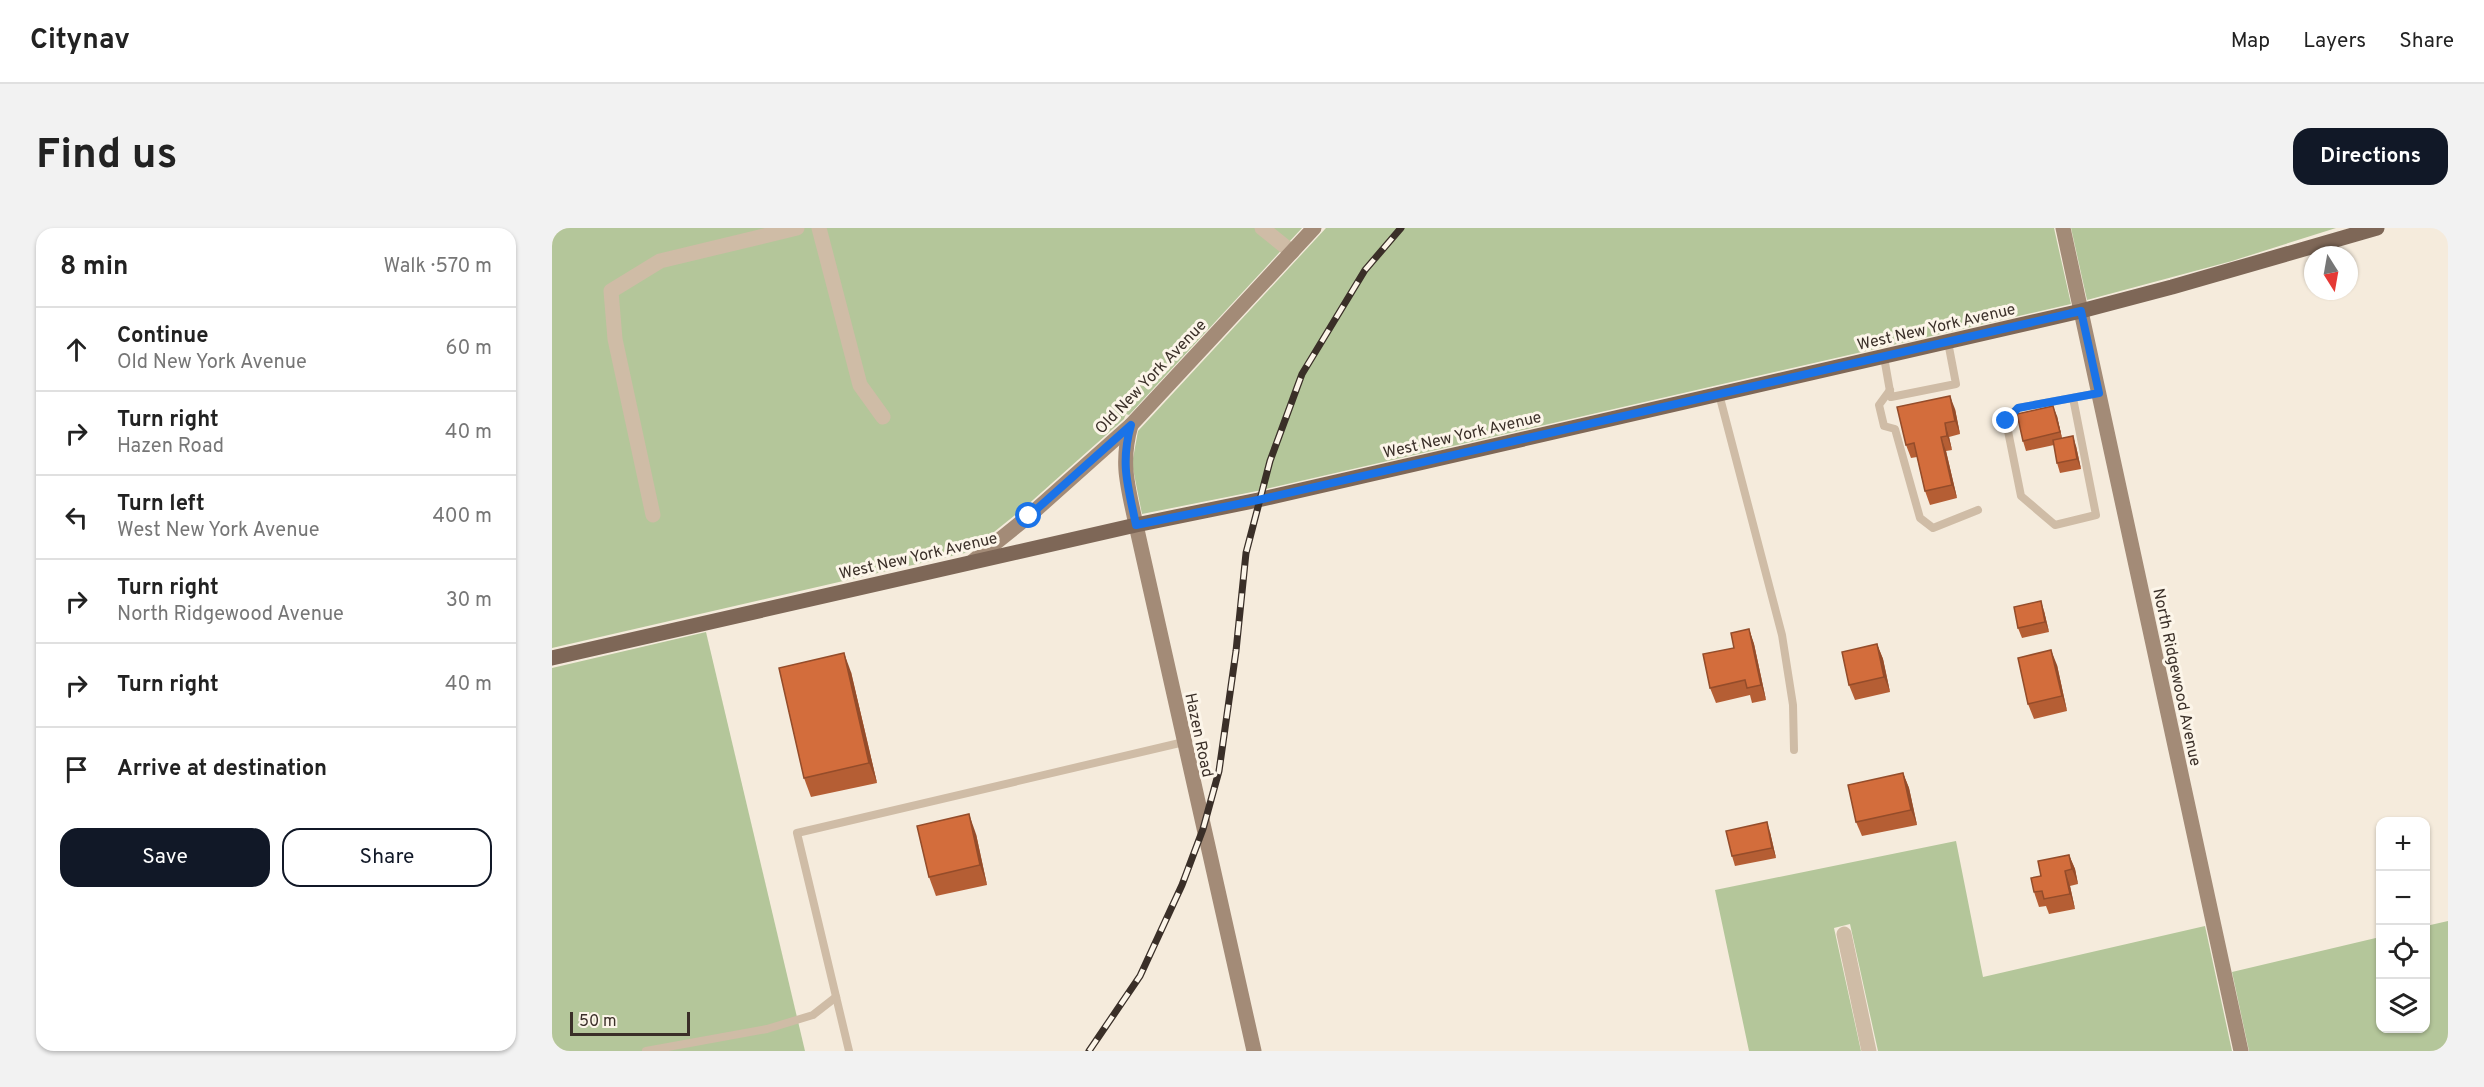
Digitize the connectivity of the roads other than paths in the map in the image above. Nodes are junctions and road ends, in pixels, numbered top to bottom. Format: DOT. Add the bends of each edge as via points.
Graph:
graph roads {
  1 [pos="797,228"];
  2 [pos="819,228"];
  3 [pos="1262,228"];
  4 [pos="1314,228"];
  5 [pos="2063,228"];
  6 [pos="2377,228"];
  7 [pos="1292,252"];
  8 [pos="2081,311"];
  9 [pos="1948,342"];
  10 [pos="1884,357"];
  11 [pos="1890,390"];
  12 [pos="2099,393"];
  13 [pos="1719,394"];
  14 [pos="2073,398"];
  15 [pos="883,417"];
  16 [pos="1131,425"];
  17 [pos="1978,510"];
  18 [pos="653,515"];
  19 [pos="1136,525"];
  20 [pos="973,561"];
  21 [pos="552,658"];
  22 [pos="1184,741"];
  23 [pos="1794,750"];
  24 [pos="1844,934"];
  25 [pos="836,997"];
  26 [pos="646,1051"];
  27 [pos="849,1051"];
  28 [pos="1254,1051"];
  29 [pos="1869,1051"];
  30 [pos="2241,1051"];
  1 -- 18 [label="street" via="660,261 611,291 615,339"];
  2 -- 15 [label="street" via="860,385"];
  3 -- 7 [label="street"];
  4 -- 7 [label="street, Old New York Avenue"];
  5 -- 8 [label="street, North Ridgewood Avenue"];
  6 -- 8 [label="main road, West New York Avenue"];
  7 -- 16 [label="street, Old New York Avenue"];
  8 -- 9 [label="main road, West New York Avenue"];
  8 -- 12 [label="street, North Ridgewood Avenue"];
  9 -- 10 [label="main road, West New York Avenue"];
  9 -- 11 [label="lane" via="1956,384 1891,396"];
  10 -- 11 [label="lane"];
  10 -- 13 [label="main road, West New York Avenue"];
  11 -- 17 [label="lane" via="1879,405 1884,426 1894,429 1920,518 1933,528"];
  12 -- 14 [label="lane"];
  12 -- 30 [label="street, North Ridgewood Avenue"];
  13 -- 19 [label="main road, West New York Avenue"];
  13 -- 23 [label="lane" via="1782,635 1793,705"];
  14 -- 14 [label="lane" via="2018,408 2006,421 2021,496 2055,525 2096,515"];
  16 -- 19 [label="street, Hazen Road" via="1124,465"];
  16 -- 20 [label="street, Old New York Avenue"];
  19 -- 20 [label="main road, West New York Avenue"];
  19 -- 22 [label="street, Hazen Road"];
  20 -- 21 [label="main road, West New York Avenue"];
  22 -- 25 [label="lane" via="797,833"];
  22 -- 28 [label="street, Hazen Road"];
  24 -- 29 [label="street"];
  25 -- 26 [label="lane" via="813,1015 767,1029"];
  25 -- 27 [label="lane"];
}
